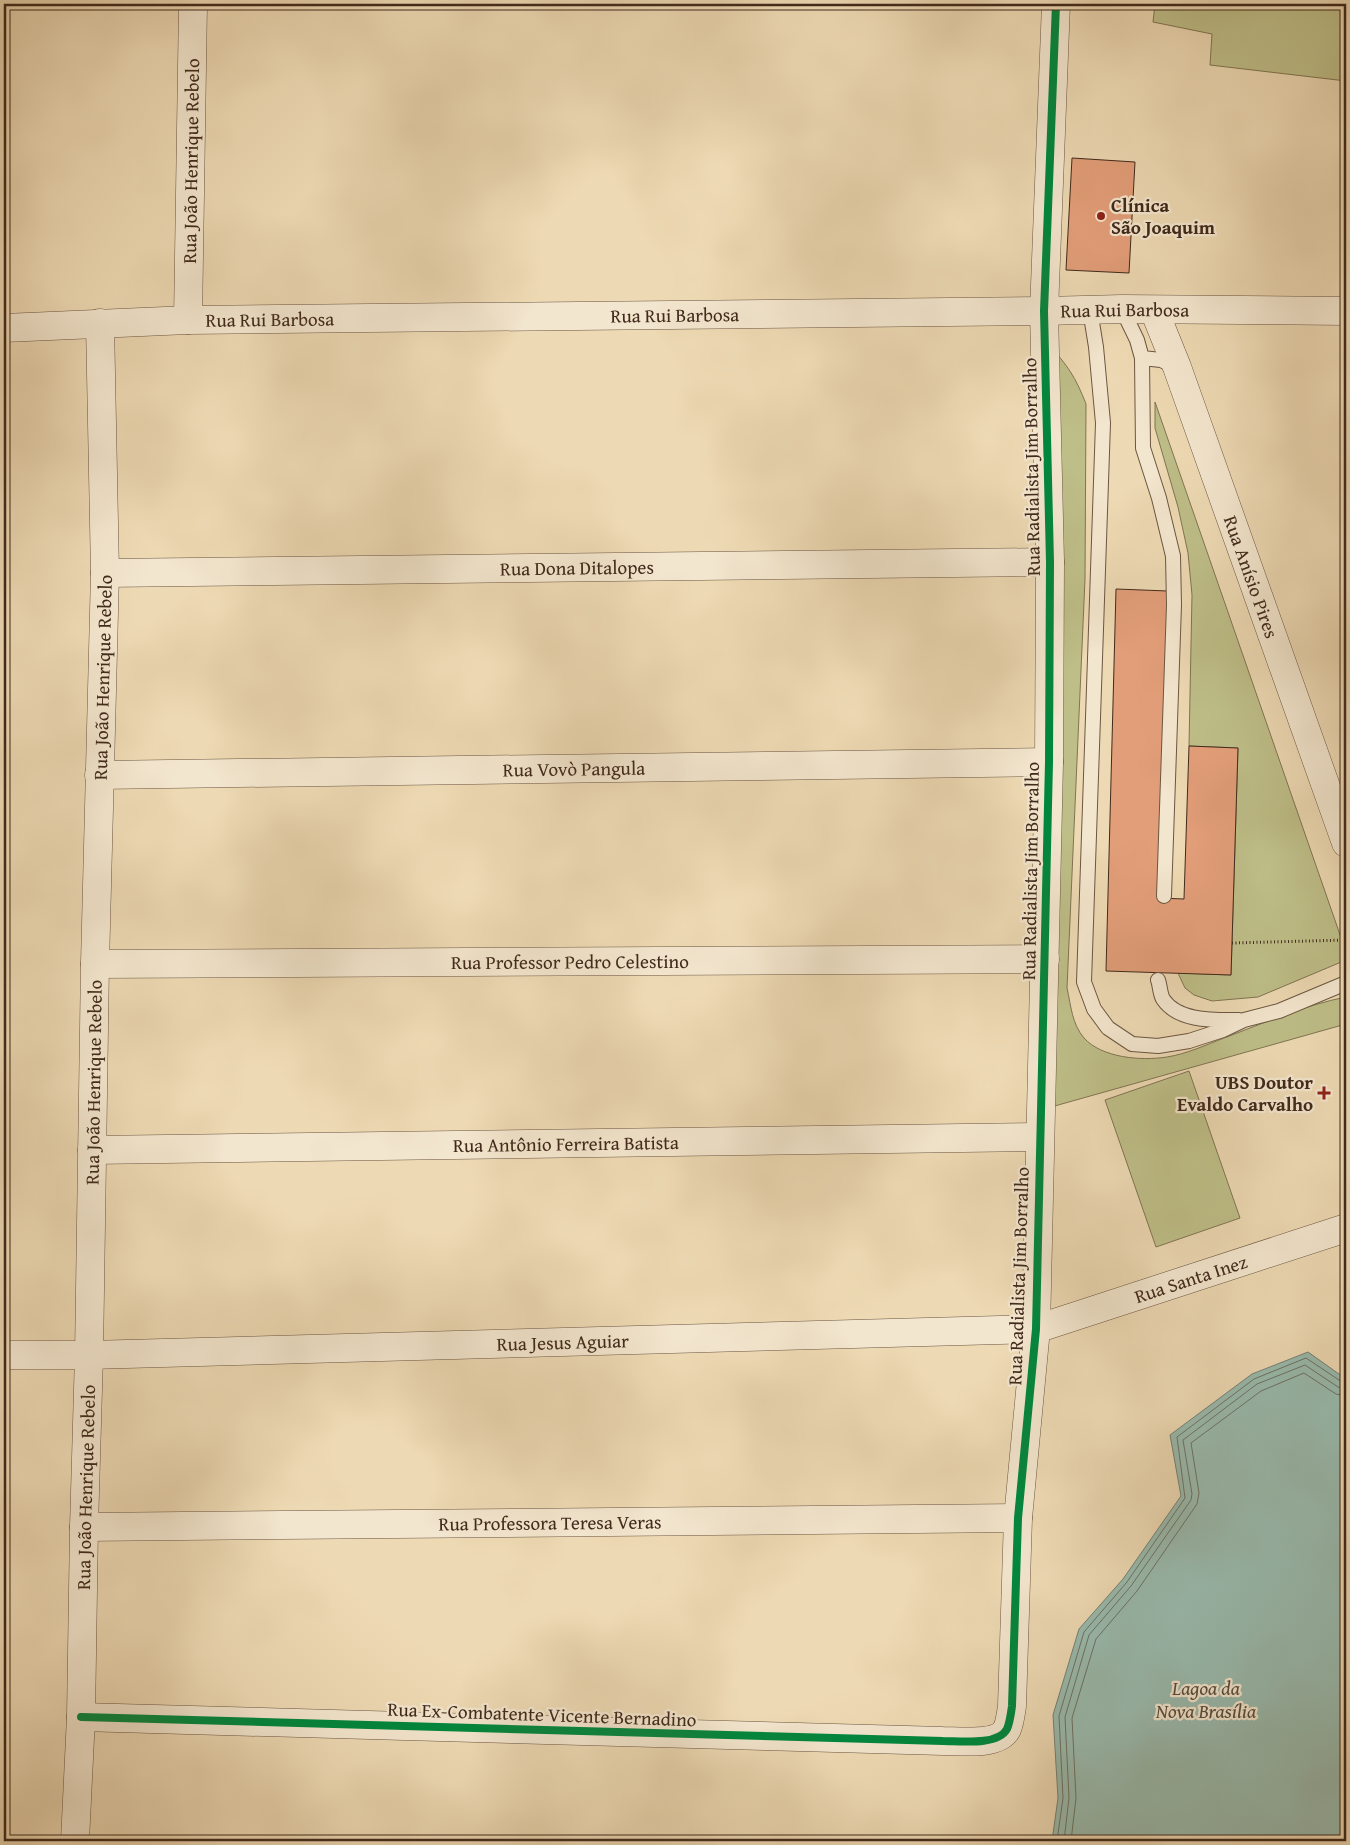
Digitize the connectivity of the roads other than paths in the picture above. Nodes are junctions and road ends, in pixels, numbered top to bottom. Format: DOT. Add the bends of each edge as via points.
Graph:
graph roads {
  1 [pos="193,4"];
  2 [pos="1056,4"];
  3 [pos="1122,309"];
  4 [pos="1090,310"];
  5 [pos="1154,310"];
  6 [pos="1044,311"];
  7 [pos="1346,311"];
  8 [pos="188,320"];
  9 [pos="100,323"];
  10 [pos="4,328"];
  11 [pos="1142,358"];
  12 [pos="1177,367"];
  13 [pos="1050,562"];
  14 [pos="105,573"];
  15 [pos="1049,762"];
  16 [pos="99,775"];
  17 [pos="1339,807"];
  18 [pos="1346,843"];
  19 [pos="1164,896"];
  20 [pos="1045,959"];
  21 [pos="95,964"];
  22 [pos="1158,980"];
  23 [pos="1346,983"];
  24 [pos="1244,1020"];
  25 [pos="1039,1137"];
  26 [pos="92,1150"];
  27 [pos="1346,1228"];
  28 [pos="1036,1329"];
  29 [pos="4,1355"];
  30 [pos="89,1355"];
  31 [pos="1018,1518"];
  32 [pos="84,1527"];
  33 [pos="81,1717"];
  34 [pos="1001,1736"];
  35 [pos="75,1841"];
  1 -- 8 [label="street, Rua João Henrique Rebelo"];
  2 -- 6 [label="street, Rua Radialista Jim Borralho"];
  3 -- 4 [label="street, Rua Rui Barbosa"];
  3 -- 5 [label="street, Rua Rui Barbosa"];
  3 -- 11 [label="lane"];
  4 -- 6 [label="street, Rua Rui Barbosa"];
  4 -- 24 [label="lane" via="1104,422 1084,982 1094,1009 1108,1028 1132,1044 1158,1046 1189,1041"];
  5 -- 7 [label="street, Rua Rui Barbosa"];
  5 -- 12 [label="street, Rua Anísio Pires"];
  6 -- 8 [label="street, Rua Rui Barbosa"];
  6 -- 13 [label="street, Rua Radialista Jim Borralho"];
  8 -- 9 [label="street, Rua Rui Barbosa"];
  9 -- 10 [label="street, Rua Rui Barbosa"];
  9 -- 14 [label="street, Rua João Henrique Rebelo"];
  11 -- 12 [label="lane" via="1161,360"];
  11 -- 19 [label="lane" via="1143,448 1173,556"];
  12 -- 17 [label="street, Rua Anísio Pires"];
  13 -- 14 [label="street, Rua Dona Ditalopes"];
  13 -- 15 [label="street, Rua Radialista Jim Borralho"];
  14 -- 16 [label="street, Rua João Henrique Rebelo"];
  15 -- 16 [label="street, Rua Vovò Pangula"];
  15 -- 20 [label="street, Rua Radialista Jim Borralho"];
  16 -- 21 [label="street, Rua João Henrique Rebelo"];
  17 -- 18 [label="street, Rua Anísio Pires"];
  20 -- 21 [label="street, Rua Professor Pedro Celestino"];
  20 -- 25 [label="street, Rua Radialista Jim Borralho"];
  21 -- 26 [label="street, Rua João Henrique Rebelo"];
  22 -- 24 [label="lane" via="1163,998 1178,1013 1212,1020"];
  23 -- 24 [label="lane" via="1279,1010"];
  25 -- 26 [label="street, Rua Antônio Ferreira Batista"];
  25 -- 28 [label="street, Rua Radialista Jim Borralho"];
  26 -- 30 [label="street, Rua João Henrique Rebelo"];
  27 -- 28 [label="street, Rua Santa Inez"];
  28 -- 30 [label="street, Rua Jesus Aguiar"];
  28 -- 31 [label="street, Rua Radialista Jim Borralho"];
  29 -- 30 [label="street, Rua Jesus Aguiar"];
  30 -- 32 [label="street, Rua João Henrique Rebelo"];
  31 -- 32 [label="street, Rua Professora Teresa Veras"];
  31 -- 34 [label="street, Rua Radialista Jim Borralho" via="1012,1706 1007,1729"];
  32 -- 33 [label="street, Rua João Henrique Rebelo"];
  33 -- 34 [label="street, Rua Ex-Combatente Vicente Bernadino" via="943,1741 990,1740"];
  33 -- 35 [label="street, Rua João Henrique Rebelo"];
}
